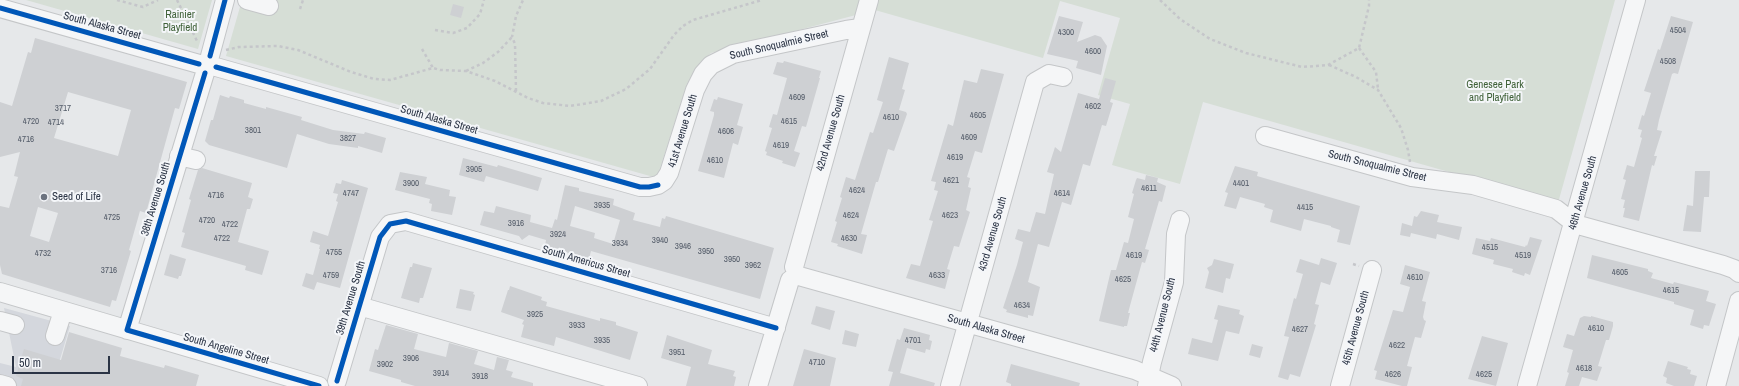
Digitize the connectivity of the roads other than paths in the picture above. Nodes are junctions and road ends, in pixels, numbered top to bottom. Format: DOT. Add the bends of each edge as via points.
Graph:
graph roads {
  1 [pos="225,0"];
  2 [pos="247,0"];
  3 [pos="869,0"];
  4 [pos="1636,0"];
  5 [pos="269,6"];
  6 [pos="0,8"];
  7 [pos="860,28"];
  8 [pos="209,59"];
  9 [pos="703,74"];
  10 [pos="1063,77"];
  11 [pos="1265,136"];
  12 [pos="658,185"];
  13 [pos="1180,220"];
  14 [pos="1574,223"];
  15 [pos="390,224"];
  16 [pos="1372,270"];
  17 [pos="1739,273"];
  18 [pos="794,274"];
  19 [pos="0,292"];
  20 [pos="1739,300"];
  21 [pos="359,306"];
  22 [pos="62,311"];
  23 [pos="968,324"];
  24 [pos="776,328"];
  25 [pos="127,330"];
  26 [pos="55,336"];
  27 [pos="1148,381"];
  28 [pos="0,384"];
  29 [pos="335,384"];
  30 [pos="6,386"];
  31 [pos="319,386"];
  32 [pos="638,386"];
  33 [pos="758,386"];
  34 [pos="950,386"];
  35 [pos="1172,386"];
  36 [pos="1340,386"];
  37 [pos="1528,386"];
  38 [pos="1716,386"];
  1 -- 8 [label="street, 38th Avenue South"];
  2 -- 5 [label="street"];
  3 -- 7 [label="street, 42nd Avenue South"];
  4 -- 14 [label="street, 46th Avenue South"];
  6 -- 8 [label="street, South Alaska Street" via="24,20"];
  7 -- 9 [label="street, South Snoqualmie Street" via="733,54 711,65"];
  7 -- 18 [label="street, 42nd Avenue South"];
  8 -- 12 [label="street, South Alaska Street" via="640,187"];
  8 -- 25 [label="street, 38th Avenue South" via="188,158"];
  9 -- 12 [label="street, 41st Avenue South" via="695,90 669,173"];
  10 -- 23 [label="street, 43rd Avenue South" via="1049,74 1035,82"];
  11 -- 14 [label="street, South Snoqualmie Street" via="1412,177 1474,184 1556,209"];
  13 -- 27 [label="street, 44th Avenue South" via="1176,234 1174,282"];
  14 -- 17 [label="street, South Snoqualmie Street" via="1723,265"];
  14 -- 37 [label="street, 46th Avenue South"];
  15 -- 21 [label="street, 39th Avenue South" via="380,237"];
  15 -- 24 [label="street, South Americus Street" via="406,221"];
  16 -- 36 [label="street, 45th Avenue South"];
  18 -- 23 [label="street, South Alaska Street"];
  18 -- 24 [label="street, 42nd Avenue South"];
  19 -- 22 [label="street, South Angeline Street"];
  20 -- 38 [label="street"];
  21 -- 29 [label="street, 39th Avenue South"];
  21 -- 32 [label="street"];
  22 -- 25 [label="street, South Angeline Street"];
  22 -- 26 [label="street"];
  23 -- 27 [label="street, South Alaska Street" via="1135,370"];
  23 -- 34 [label="street, 43rd Avenue South"];
  24 -- 33 [label="street, 42nd Avenue South"];
  25 -- 31 [label="street, South Angeline Street"];
  27 -- 35 [label="street, South Alaska Street"];
  28 -- 30 [label="street"];
}
